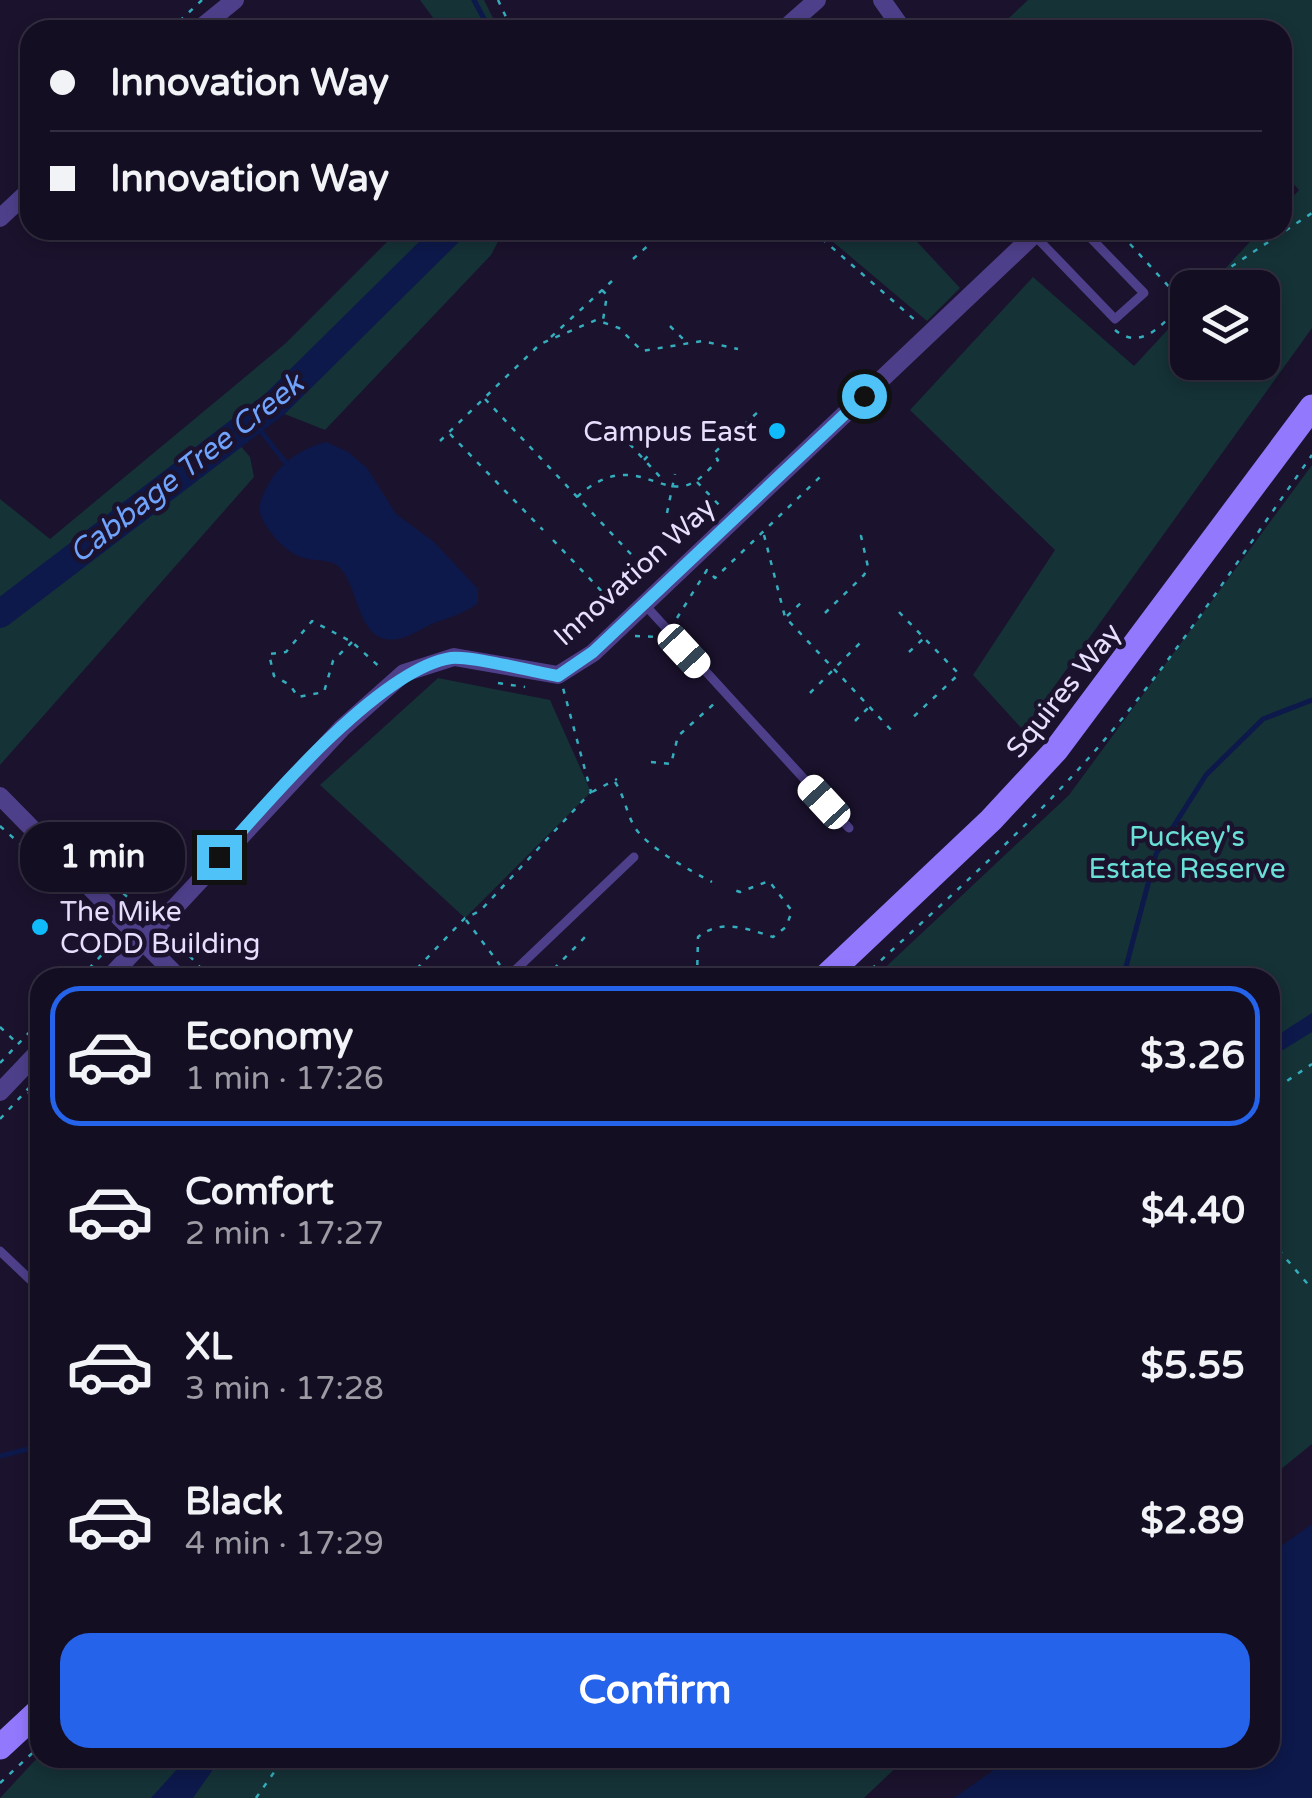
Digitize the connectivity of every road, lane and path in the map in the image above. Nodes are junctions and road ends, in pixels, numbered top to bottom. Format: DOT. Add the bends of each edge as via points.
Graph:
graph roads {
  1 [pos="202,0"];
  2 [pos="235,0"];
  3 [pos="818,0"];
  4 [pos="181,20"];
  5 [pos="210,20"];
  6 [pos="795,20"];
  7 [pos="20,199"];
  8 [pos="0,218"];
  9 [pos="824,240"];
  10 [pos="1028,240"];
  11 [pos="1043,240"];
  12 [pos="1093,240"];
  13 [pos="1272,240"];
  14 [pos="652,242"];
  15 [pos="1130,244"];
  16 [pos="633,259"];
  17 [pos="1226,270"];
  18 [pos="612,281"];
  19 [pos="1170,285"];
  20 [pos="602,290"];
  21 [pos="1170,315"];
  22 [pos="1103,318"];
  23 [pos="602,321"];
  24 [pos="919,323"];
  25 [pos="670,326"];
  26 [pos="546,341"];
  27 [pos="686,342"];
  28 [pos="738,349"];
  29 [pos="484,398"];
  30 [pos="1312,407"];
  31 [pos="761,409"];
  32 [pos="612,425"];
  33 [pos="449,432"];
  34 [pos="440,441"];
  35 [pos="653,451"];
  36 [pos="644,460"];
  37 [pos="675,474"];
  38 [pos="820,478"];
  39 [pos="696,480"];
  40 [pos="664,483"];
  41 [pos="674,486"];
  42 [pos="577,497"];
  43 [pos="724,510"];
  44 [pos="666,514"];
  45 [pos="543,530"];
  46 [pos="866,530"];
  47 [pos="763,534"];
  48 [pos="553,540"];
  49 [pos="644,568"];
  50 [pos="609,599"];
  51 [pos="804,600"];
  52 [pos="644,604"];
  53 [pos="899,612"];
  54 [pos="825,613"];
  55 [pos="785,617"];
  56 [pos="664,630"];
  57 [pos="634,636"];
  58 [pos="924,638"];
  59 [pos="352,642"];
  60 [pos="860,643"];
  61 [pos="910,652"];
  62 [pos="834,668"];
  63 [pos="490,681"];
  64 [pos="575,682"];
  65 [pos="393,683"];
  66 [pos="563,687"];
  67 [pos="534,688"];
  68 [pos="549,688"];
  69 [pos="810,692"];
  70 [pos="725,694"];
  71 [pos="869,706"];
  72 [pos="855,720"];
  73 [pos="909,721"];
  74 [pos="894,733"];
  75 [pos="651,762"];
  76 [pos="591,792"];
  77 [pos="0,796"];
  78 [pos="849,828"];
  79 [pos="634,857"];
  80 [pos="712,882"];
  81 [pos="734,890"];
  82 [pos="82,899"];
  83 [pos="72,908"];
  84 [pos="465,918"];
  85 [pos="588,934"];
  86 [pos="171,935"];
  87 [pos="143,941"];
  88 [pos="118,968"];
  89 [pos="169,968"];
  90 [pos="199,968"];
  91 [pos="418,968"];
  92 [pos="502,968"];
  93 [pos="516,968"];
  94 [pos="555,968"];
  95 [pos="697,968"];
  96 [pos="835,968"];
  97 [pos="0,1027"];
  98 [pos="30,1031"];
  99 [pos="18,1044"];
  100 [pos="30,1060"];
  101 [pos="0,1063"];
  102 [pos="1312,1064"];
  103 [pos="1280,1086"];
  104 [pos="30,1087"];
  105 [pos="26,1091"];
  106 [pos="0,1092"];
  107 [pos="30,1095"];
  108 [pos="0,1119"];
  109 [pos="0,1252"];
  110 [pos="1280,1252"];
  111 [pos="30,1280"];
  112 [pos="1312,1289"];
  113 [pos="30,1720"];
  114 [pos="0,1748"];
  115 [pos="30,1756"];
  116 [pos="277,1768"];
  117 [pos="0,1784"];
  118 [pos="256,1798"];
  1 -- 4 [label="path"];
  2 -- 5 [label="street"];
  3 -- 6 [label="street"];
  7 -- 8 [label="street"];
  9 -- 24 [label="path"];
  10 -- 52 [label="street, Innovation Way"];
  11 -- 12 [label="lane" via="1115,319 1144,293"];
  13 -- 17 [label="path"];
  14 -- 16 [label="path"];
  15 -- 19 [label="path"];
  18 -- 20 [label="path"];
  20 -- 23 [label="path"];
  20 -- 26 [label="path"];
  21 -- 22 [label="path" via="1136,340"];
  23 -- 26 [label="path"];
  23 -- 27 [label="path" via="642,351"];
  25 -- 27 [label="path"];
  26 -- 29 [label="path"];
  27 -- 28 [label="path"];
  29 -- 33 [label="path"];
  29 -- 42 [label="path"];
  30 -- 96 [label="main road, Squires Way" via="1056,750"];
  31 -- 39 [label="path" via="712,454 718,460"];
  32 -- 36 [label="path"];
  33 -- 34 [label="path"];
  33 -- 45 [label="path"];
  35 -- 36 [label="path"];
  36 -- 40 [label="path"];
  37 -- 41 [label="path"];
  38 -- 47 [label="path"];
  39 -- 41 [label="path"];
  39 -- 43 [label="path"];
  40 -- 41 [label="path"];
  40 -- 42 [label="path" via="624,472"];
  41 -- 44 [label="path"];
  42 -- 49 [label="path"];
  46 -- 54 [label="path" via="861,536 868,567"];
  47 -- 55 [label="path"];
  47 -- 56 [label="path" via="716,578 707,570 682,614"];
  48 -- 50 [label="path"];
  51 -- 55 [label="path"];
  52 -- 56 [label="lane"];
  52 -- 65 [label="street, Innovation Way" via="558,676 454,657"];
  53 -- 58 [label="path"];
  55 -- 62 [label="path"];
  56 -- 57 [label="path" via="653,639"];
  56 -- 70 [label="lane"];
  58 -- 61 [label="path"];
  58 -- 73 [label="path" via="959,674"];
  59 -- 59 [label="path" via="312,621 286,652 268,654 274,676 298,697 324,692 333,661"];
  59 -- 65 [label="path"];
  60 -- 62 [label="path"];
  62 -- 69 [label="path"];
  62 -- 71 [label="path"];
  63 -- 67 [label="path"];
  64 -- 66 [label="path"];
  65 -- 87 [label="street, Innovation Way" via="342,728"];
  66 -- 68 [label="path"];
  66 -- 76 [label="path"];
  70 -- 75 [label="path" via="678,736 671,764"];
  70 -- 78 [label="lane"];
  71 -- 72 [label="path"];
  71 -- 74 [label="path"];
  76 -- 80 [label="path" via="616,781 634,827 680,867"];
  76 -- 84 [label="path" via="480,911"];
  77 -- 87 [label="street"];
  79 -- 93 [label="lane"];
  81 -- 95 [label="path" via="769,881 792,911 786,927 774,937 735,924 704,932"];
  82 -- 83 [label="path"];
  84 -- 91 [label="path"];
  84 -- 92 [label="path"];
  85 -- 94 [label="path"];
  86 -- 90 [label="path"];
  87 -- 88 [label="street, Innovation Way"];
  87 -- 89 [label="street"];
  97 -- 99 [label="path"];
  98 -- 99 [label="path"];
  99 -- 101 [label="path"];
  100 -- 106 [label="street"];
  102 -- 103 [label="path"];
  104 -- 105 [label="path"];
  105 -- 107 [label="path"];
  105 -- 108 [label="path"];
  109 -- 111 [label="lane"];
  110 -- 112 [label="path"];
  113 -- 114 [label="main road"];
  115 -- 117 [label="path"];
  116 -- 118 [label="path"];
}
